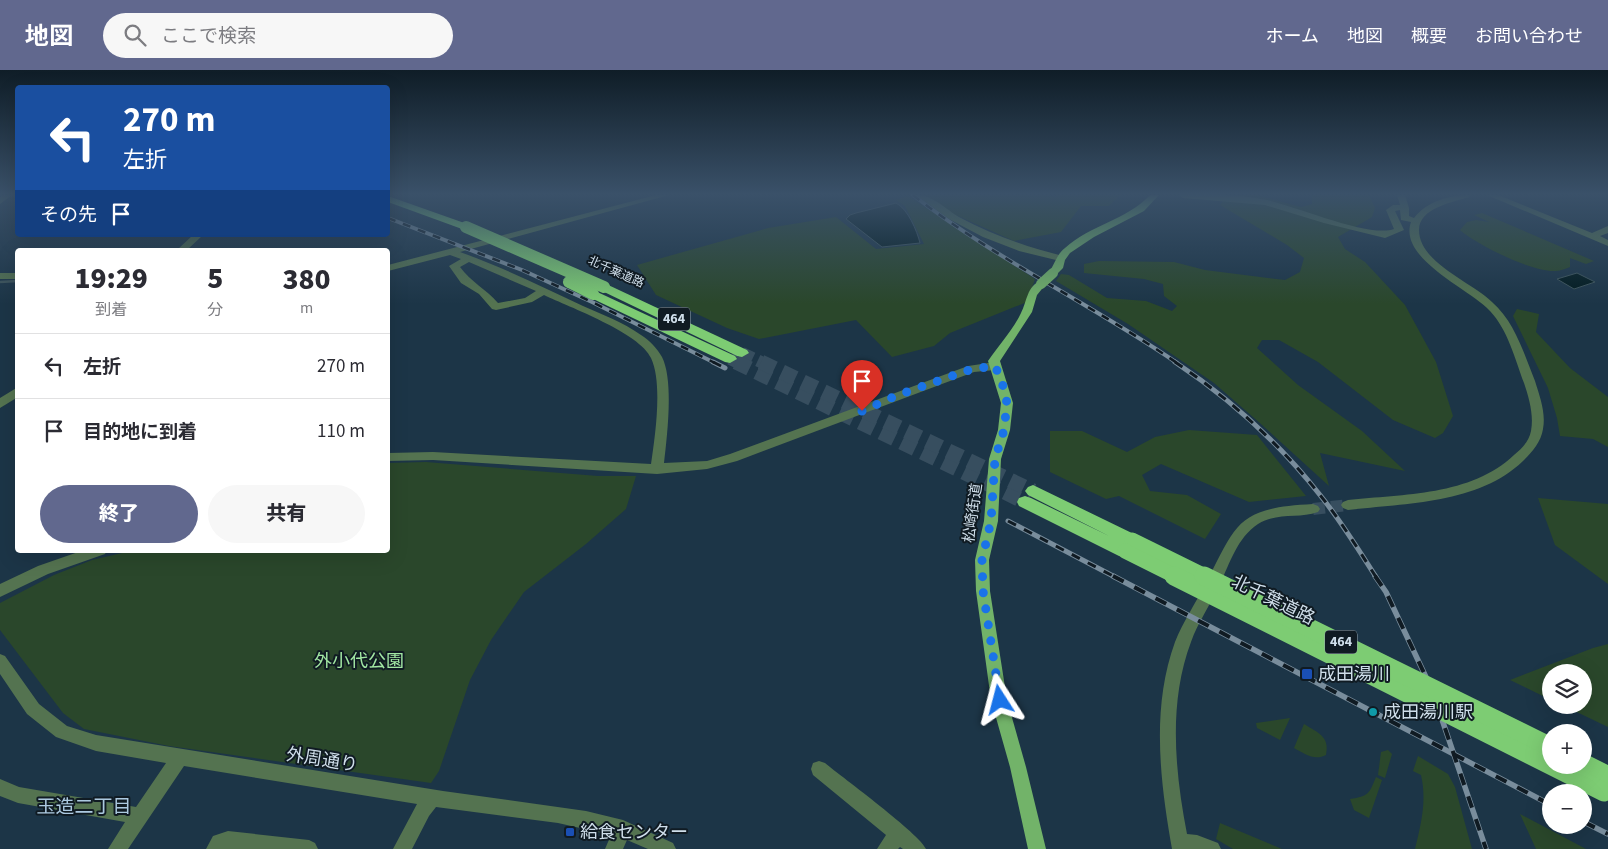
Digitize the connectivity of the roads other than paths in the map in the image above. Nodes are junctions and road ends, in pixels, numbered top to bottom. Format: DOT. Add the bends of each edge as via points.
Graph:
graph roads {
  1 [pos="463,231"];
  2 [pos="529,231"];
  3 [pos="981,231"];
  4 [pos="1095,231"];
  5 [pos="1370,231"];
  6 [pos="1395,231"];
  7 [pos="1414,231"];
  8 [pos="1578,231"];
  9 [pos="1603,231"];
  10 [pos="196,237"];
  11 [pos="1592,237"];
  12 [pos="1608,243"];
  13 [pos="184,248"];
  14 [pos="452,252"];
  15 [pos="469,258"];
  16 [pos="1060,258"];
  17 [pos="390,268"];
  18 [pos="0,276"];
  19 [pos="15,276"];
  20 [pos="599,290"];
  21 [pos="544,291"];
  22 [pos="742,352"];
  23 [pos="730,359"];
  24 [pos="995,366"];
  25 [pos="15,393"];
  26 [pos="0,404"];
  27 [pos="390,457"];
  28 [pos="656,469"];
  29 [pos="1029,497"];
  30 [pos="1348,505"];
  31 [pos="1313,509"];
  32 [pos="1129,545"];
  33 [pos="92,553"];
  34 [pos="0,591"];
  35 [pos="0,661"];
  36 [pos="1542,742"];
  37 [pos="180,758"];
  38 [pos="820,769"];
  39 [pos="1592,770"];
  40 [pos="1607,784"];
  41 [pos="0,787"];
  42 [pos="433,798"];
  43 [pos="140,816"];
  44 [pos="622,829"];
  45 [pos="899,834"];
  46 [pos="1181,846"];
  47 [pos="117,849"];
  48 [pos="215,849"];
  49 [pos="309,849"];
  50 [pos="402,849"];
  51 [pos="614,849"];
  52 [pos="667,849"];
  53 [pos="886,849"];
  54 [pos="917,849"];
  55 [pos="1037,849"];
  56 [pos="1212,849"];
  1 -- 20 [label="highway, 北千葉道路 / 464, bridge"];
  2 -- 14 [label="street"];
  3 -- 16 [label="street" via="1005,243"];
  4 -- 16 [label="main road"];
  5 -- 6 [label="street" via="1385,235"];
  7 -- 30 [label="street" via="1426,256 1488,303 1504,322 1534,395 1537,431 1533,442 1514,465 1481,484 1435,494"];
  8 -- 11 [label="street"];
  9 -- 11 [label="street"];
  10 -- 13 [label="street"];
  11 -- 12 [label="street"];
  14 -- 15 [label="street"];
  14 -- 17 [label="street"];
  15 -- 21 [label="street"];
  15 -- 21 [label="street" via="454,266 465,281 496,307 528,300"];
  16 -- 24 [label="main road, bridge" via="1058,268 1032,295 1019,326 995,357"];
  18 -- 19 [label="street"];
  20 -- 22 [label="highway, 北千葉道路 / 464"];
  20 -- 23 [label="highway, 北千葉道路 / 464"];
  21 -- 28 [label="street" via="635,335 651,350 661,376 660,448"];
  24 -- 28 [label="street" via="972,369 733,458 707,465"];
  24 -- 55 [label="main road, 松崎街道" via="1007,403 1004,430 995,459 991,521 982,560 983,591 1000,700"];
  25 -- 26 [label="street"];
  27 -- 28 [label="street" via="432,456"];
  29 -- 32 [label="highway, 北千葉道路 / 464"];
  31 -- 46 [label="street" via="1270,514 1254,520 1242,531 1183,641 1174,671 1168,722 1171,776"];
  32 -- 36 [label="highway, 北千葉道路 / 464, bridge"];
  32 -- 40 [label="highway, 北千葉道路 / 464, bridge"];
  33 -- 34 [label="street" via="44,570"];
  35 -- 37 [label="street, 外周通り" via="33,709 62,732 96,743"];
  37 -- 42 [label="street, 外周通り"];
  37 -- 43 [label="street"];
  38 -- 45 [label="street"];
  39 -- 40 [label="highway"];
  41 -- 43 [label="street" via="18,795"];
  42 -- 44 [label="street, 外周通り" via="591,820"];
  42 -- 50 [label="street" via="422,810"];
  43 -- 47 [label="street"];
  44 -- 51 [label="street"];
  44 -- 52 [label="street, 外周通り"];
  45 -- 53 [label="street"];
  45 -- 54 [label="street"];
  46 -- 56 [label="street" via="1197,844"];
  48 -- 49 [label="street" via="220,842 228,840"];
}
